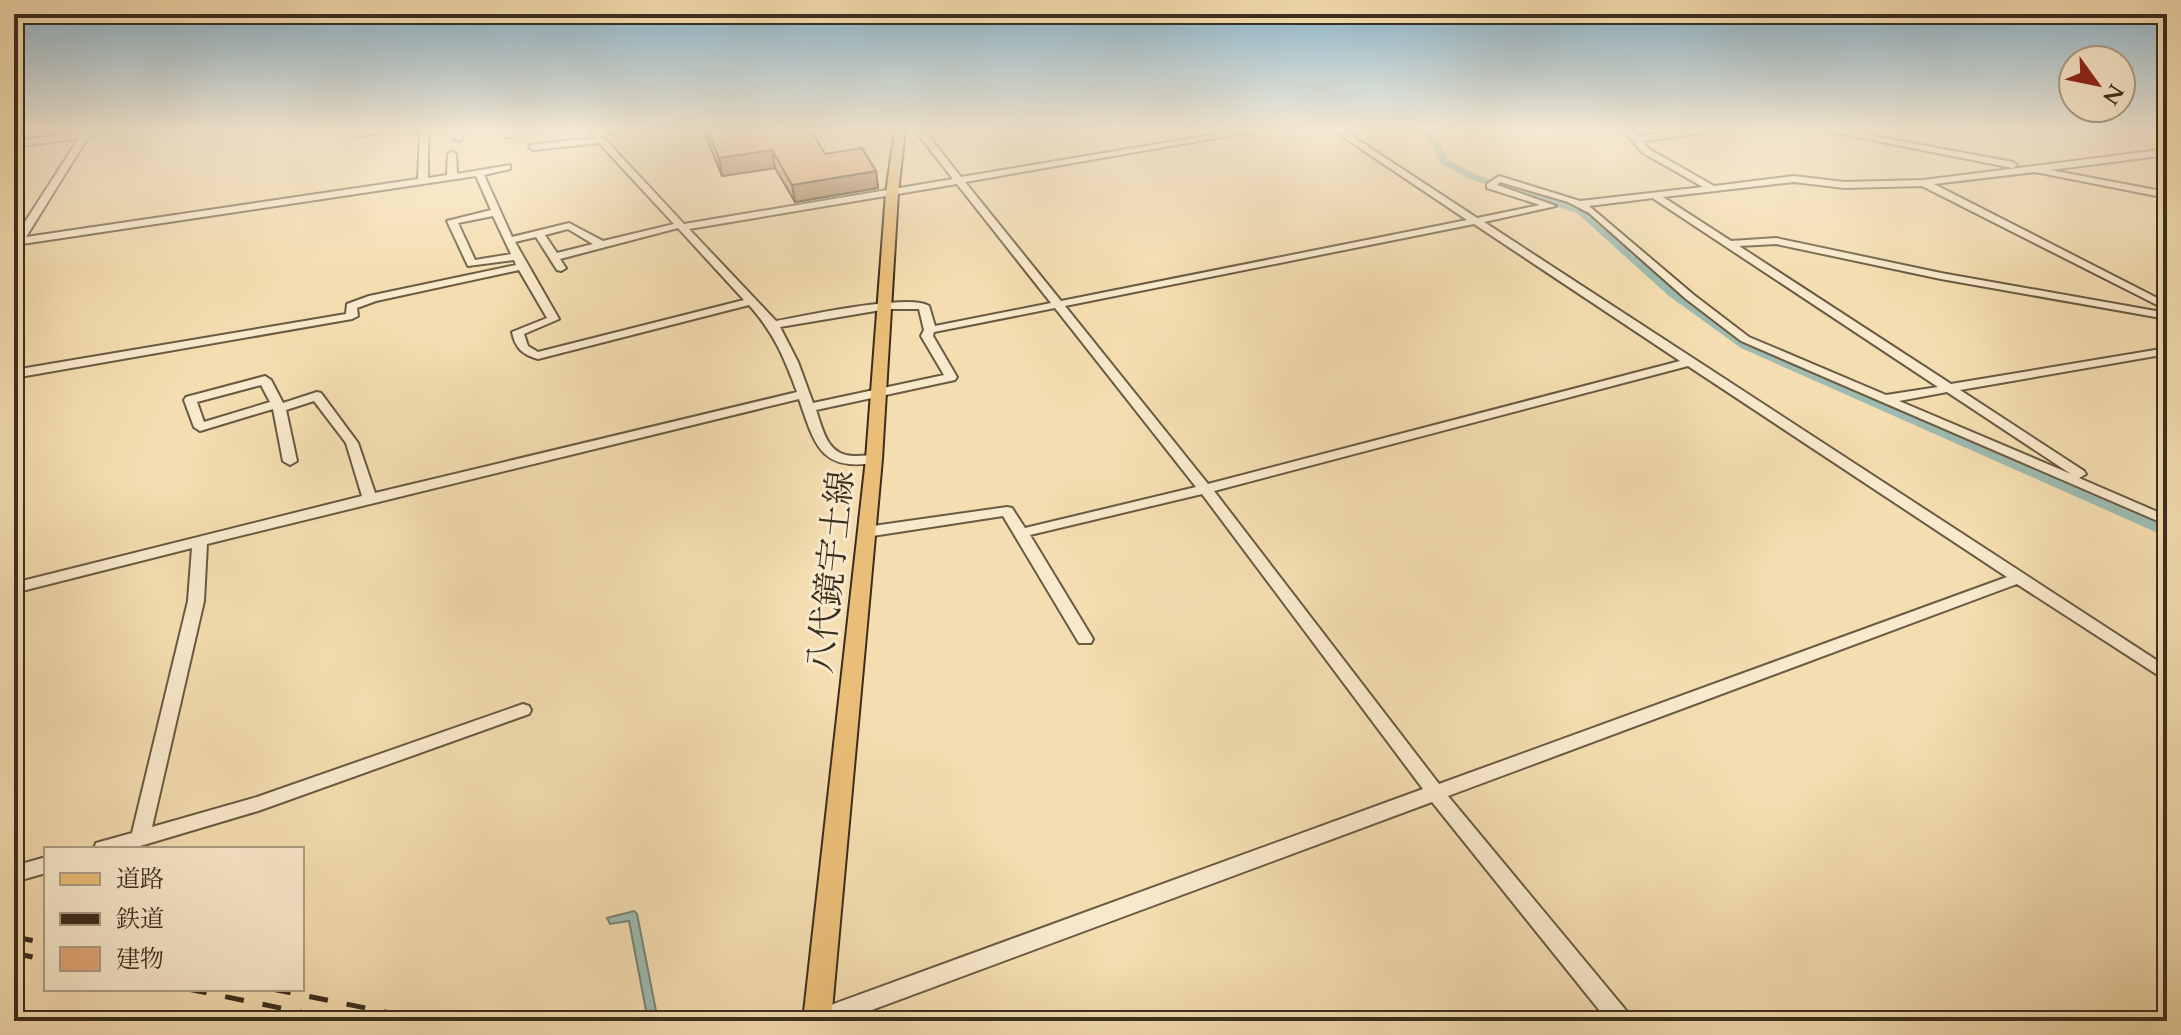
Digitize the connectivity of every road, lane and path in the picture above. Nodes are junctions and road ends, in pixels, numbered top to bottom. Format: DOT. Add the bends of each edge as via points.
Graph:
graph roads {
  1 [pos="57,178"];
  2 [pos="443,178"];
  3 [pos="481,178"];
  4 [pos="637,178"];
  5 [pos="894,178"];
  6 [pos="969,178"];
  7 [pos="1409,178"];
  8 [pos="1694,178"];
  9 [pos="1955,178"];
  10 [pos="2079,178"];
  11 [pos="959,180"];
  12 [pos="423,181"];
  13 [pos="1923,183"];
  14 [pos="1713,189"];
  15 [pos="892,193"];
  16 [pos="2167,195"];
  17 [pos="1657,197"];
  18 [pos="1580,205"];
  19 [pos="496,212"];
  20 [pos="1472,220"];
  21 [pos="682,226"];
  22 [pos="539,233"];
  23 [pos="627,239"];
  24 [pos="511,240"];
  25 [pos="16,244"];
  26 [pos="1730,244"];
  27 [pos="604,247"];
  28 [pos="635,248"];
  29 [pos="554,257"];
  30 [pos="518,262"];
  31 [pos="561,268"];
  32 [pos="753,301"];
  33 [pos="1057,305"];
  34 [pos="887,306"];
  35 [pos="2167,307"];
  36 [pos="2167,316"];
  37 [pos="773,325"];
  38 [pos="930,330"];
  39 [pos="2167,351"];
  40 [pos="1690,362"];
  41 [pos="14,374"];
  42 [pos="1948,388"];
  43 [pos="879,391"];
  44 [pos="1887,399"];
  45 [pos="807,401"];
  46 [pos="278,406"];
  47 [pos="874,459"];
  48 [pos="290,461"];
  49 [pos="1205,489"];
  50 [pos="2113,497"];
  51 [pos="370,498"];
  52 [pos="2167,521"];
  53 [pos="866,532"];
  54 [pos="1021,533"];
  55 [pos="200,540"];
  56 [pos="2019,578"];
  57 [pos="14,588"];
  58 [pos="1085,639"];
  59 [pos="2167,675"];
  60 [pos="523,710"];
  61 [pos="1435,792"];
  62 [pos="140,838"];
  63 [pos="110,847"];
  64 [pos="44,866"];
  65 [pos="14,874"];
  66 [pos="817,1020"];
  67 [pos="1621,1021"];
  1 -- 25 [label="street"];
  2 -- 12 [label="street"];
  3 -- 19 [label="street"];
  4 -- 21 [label="street"];
  5 -- 15 [label="main road, 八代鏡宇土線"];
  6 -- 11 [label="street"];
  7 -- 20 [label="street"];
  8 -- 14 [label="street"];
  9 -- 13 [label="street"];
  10 -- 16 [label="street"];
  11 -- 15 [label="street"];
  11 -- 33 [label="street"];
  12 -- 25 [label="street"];
  13 -- 14 [label="street" via="1844,185 1794,179"];
  13 -- 35 [label="street"];
  14 -- 17 [label="street"];
  15 -- 21 [label="street"];
  15 -- 34 [label="main road, 八代鏡宇土線"];
  17 -- 18 [label="street"];
  17 -- 26 [label="street"];
  18 -- 20 [label="street" via="1499,179 1490,186 1551,206"];
  18 -- 44 [label="street" via="1745,339"];
  19 -- 24 [label="street"];
  19 -- 30 [label="street" via="452,221 472,264"];
  20 -- 33 [label="street"];
  20 -- 40 [label="street"];
  21 -- 23 [label="street"];
  21 -- 32 [label="street"];
  22 -- 24 [label="street"];
  22 -- 27 [label="street" via="569,226"];
  22 -- 29 [label="street"];
  23 -- 27 [label="street"];
  23 -- 28 [label="street"];
  24 -- 30 [label="street"];
  26 -- 36 [label="street" via="1776,241"];
  26 -- 42 [label="street"];
  27 -- 29 [label="street"];
  29 -- 31 [label="street"];
  30 -- 32 [label="street" via="553,319 518,332 524,351 538,356"];
  30 -- 41 [label="street" via="373,298 351,306 352,316"];
  32 -- 37 [label="street"];
  33 -- 38 [label="street"];
  33 -- 49 [label="street"];
  34 -- 37 [label="street"];
  34 -- 38 [label="street" via="924,306"];
  34 -- 43 [label="main road, 八代鏡宇土線"];
  37 -- 45 [label="street"];
  38 -- 43 [label="street" via="927,336 951,377"];
  39 -- 42 [label="street"];
  40 -- 49 [label="street"];
  40 -- 56 [label="street"];
  42 -- 44 [label="street"];
  42 -- 50 [label="street"];
  43 -- 45 [label="street"];
  43 -- 47 [label="main road, 八代鏡宇土線"];
  44 -- 50 [label="street"];
  45 -- 47 [label="street" via="828,453 839,460"];
  45 -- 51 [label="street"];
  46 -- 46 [label="street" via="200,427 190,400 265,380"];
  46 -- 48 [label="street"];
  46 -- 51 [label="street" via="317,396 352,443"];
  47 -- 53 [label="main road, 八代鏡宇土線"];
  49 -- 54 [label="street"];
  49 -- 61 [label="street"];
  50 -- 52 [label="street"];
  51 -- 55 [label="street"];
  53 -- 54 [label="street" via="1007,511"];
  53 -- 66 [label="main road, 八代鏡宇土線"];
  54 -- 58 [label="street"];
  55 -- 57 [label="street"];
  55 -- 62 [label="street" via="196,601"];
  56 -- 59 [label="street"];
  56 -- 61 [label="street"];
  60 -- 62 [label="street" via="258,804"];
  61 -- 66 [label="street"];
  61 -- 67 [label="street"];
  62 -- 63 [label="street"];
  64 -- 65 [label="street"];
}
